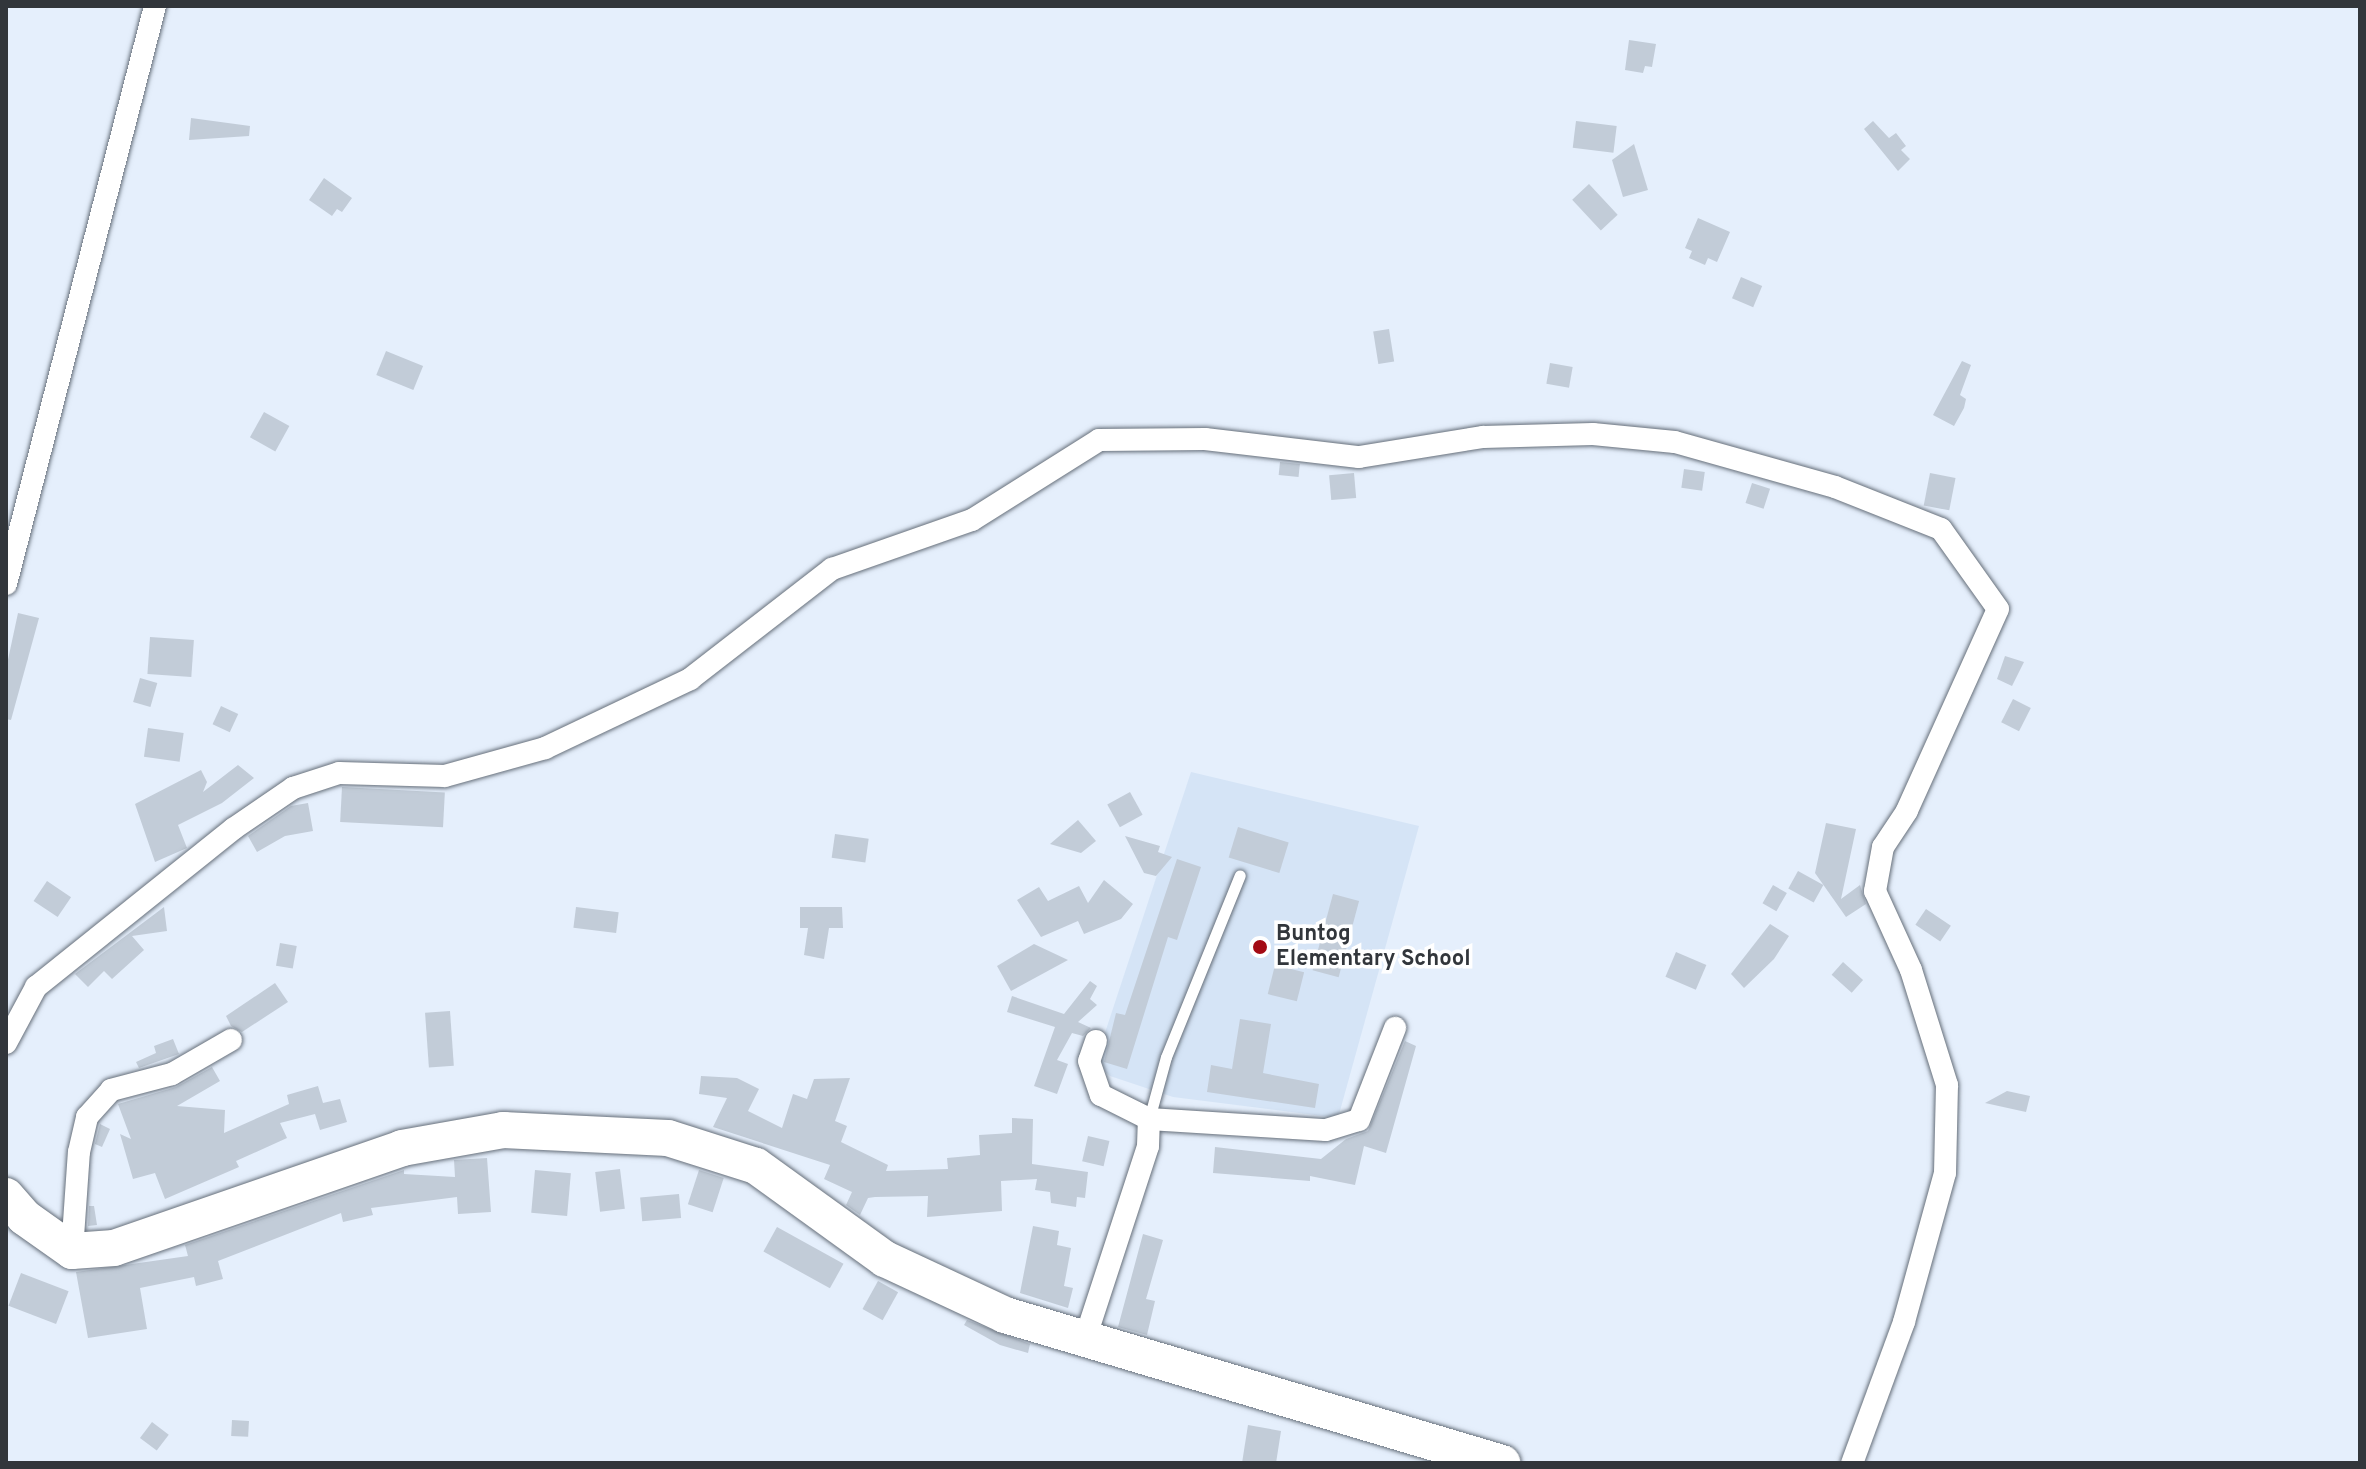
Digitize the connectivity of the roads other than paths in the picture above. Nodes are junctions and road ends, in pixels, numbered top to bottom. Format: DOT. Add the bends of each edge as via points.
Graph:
graph roads {
  1 [pos="155,6"];
  2 [pos="6,584"];
  3 [pos="1240,875"];
  4 [pos="1395,1028"];
  5 [pos="231,1040"];
  6 [pos="1096,1041"];
  7 [pos="6,1043"];
  8 [pos="1149,1119"];
  9 [pos="6,1196"];
  10 [pos="72,1251"];
  11 [pos="1085,1339"];
  12 [pos="1502,1463"];
  13 [pos="1852,1463"];
  1 -- 2 [label="street"];
  3 -- 8 [label="lane" via="1166,1057"];
  4 -- 8 [label="street" via="1359,1120 1326,1130"];
  5 -- 10 [label="street" via="172,1074 111,1090 87,1117 79,1152"];
  6 -- 8 [label="street" via="1089,1061 1101,1095"];
  7 -- 13 [label="street" via="36,987 233,829 293,788 339,773 445,776 545,748 690,679 832,569 972,520 1099,440 1205,439 1359,457 1483,437 1593,434 1675,442 1835,487 1941,529 1998,609 1907,811 1883,847 1875,891 1911,970 1947,1085 1945,1173 1904,1322"];
  8 -- 11 [label="street" via="1148,1146"];
  9 -- 10 [label="main road" via="24,1217"];
  10 -- 11 [label="main road" via="114,1248 402,1148 503,1130 668,1138 756,1166 885,1259 1005,1315"];
  11 -- 12 [label="main road"];
}
